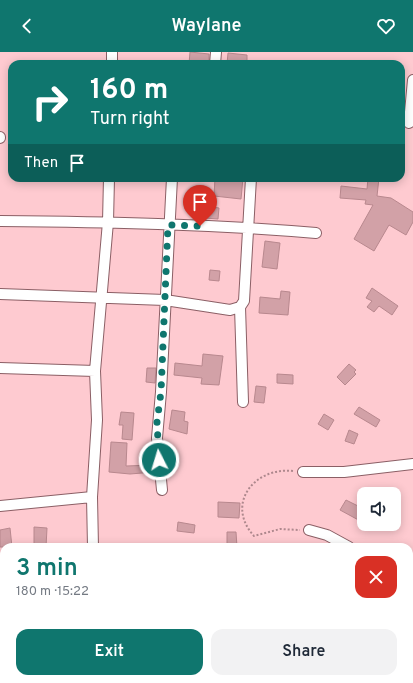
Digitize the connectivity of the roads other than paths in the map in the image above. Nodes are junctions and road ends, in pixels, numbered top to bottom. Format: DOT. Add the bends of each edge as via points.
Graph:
graph roads {
  1 [pos="413,80"];
  2 [pos="408,122"];
  3 [pos="109,182"];
  4 [pos="172,182"];
  5 [pos="251,182"];
  6 [pos="0,221"];
  7 [pos="108,222"];
  8 [pos="168,225"];
  9 [pos="248,227"];
  10 [pos="316,233"];
  11 [pos="0,294"];
  12 [pos="102,298"];
  13 [pos="165,300"];
  14 [pos="240,307"];
  15 [pos="0,368"];
  16 [pos="95,372"];
  17 [pos="243,402"];
  18 [pos="413,464"];
  19 [pos="303,472"];
  20 [pos="162,490"];
  21 [pos="92,497"];
  22 [pos="0,506"];
  23 [pos="310,530"];
  24 [pos="93,543"];
  25 [pos="342,543"];
  1 -- 2 [label="street"];
  3 -- 7 [label="street"];
  4 -- 8 [label="street"];
  5 -- 9 [label="street"];
  6 -- 7 [label="street"];
  7 -- 8 [label="street"];
  7 -- 12 [label="street"];
  8 -- 9 [label="street"];
  8 -- 13 [label="street"];
  9 -- 10 [label="street"];
  9 -- 14 [label="street" via="244,301"];
  11 -- 12 [label="street"];
  12 -- 13 [label="street"];
  12 -- 16 [label="street"];
  13 -- 14 [label="street" via="230,310"];
  13 -- 20 [label="street" via="157,438"];
  14 -- 17 [label="street"];
  15 -- 16 [label="street"];
  16 -- 21 [label="street" via="97,420"];
  18 -- 19 [label="street" via="344,472"];
  21 -- 22 [label="street"];
  21 -- 24 [label="street"];
  23 -- 25 [label="street"];
}
